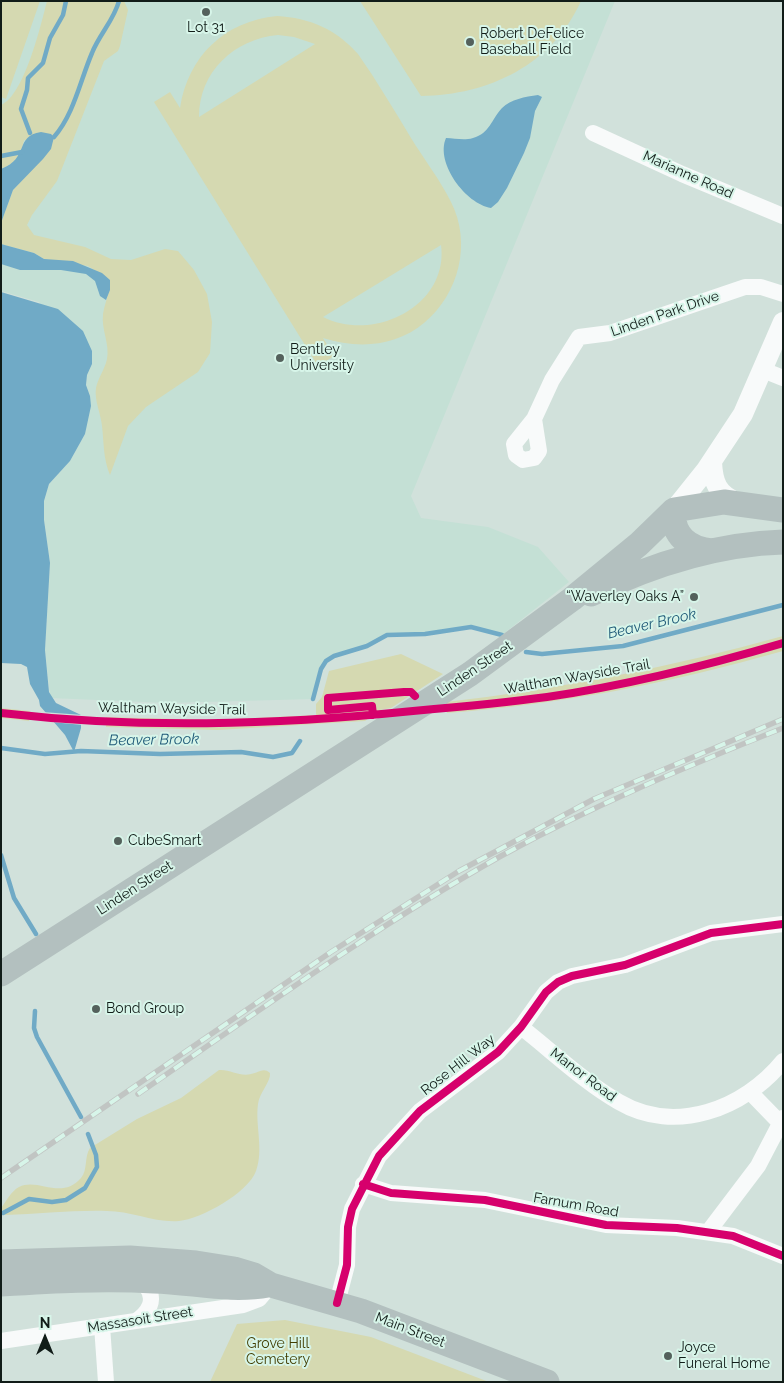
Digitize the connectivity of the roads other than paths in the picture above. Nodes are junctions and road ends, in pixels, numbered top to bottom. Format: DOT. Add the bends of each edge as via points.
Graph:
graph roads {
  1 [pos="593,133"];
  2 [pos="783,216"];
  3 [pos="783,294"];
  4 [pos="783,322"];
  5 [pos="763,370"];
  6 [pos="783,378"];
  7 [pos="534,419"];
  8 [pos="712,462"];
  9 [pos="737,502"];
  10 [pos="674,510"];
  11 [pos="783,510"];
  12 [pos="783,542"];
  13 [pos="712,551"];
  14 [pos="552,615"];
  15 [pos="783,925"];
  16 [pos="1,974"];
  17 [pos="521,1027"];
  18 [pos="783,1061"];
  19 [pos="750,1092"];
  20 [pos="782,1121"];
  21 [pos="363,1184"];
  22 [pos="708,1232"];
  23 [pos="783,1256"];
  24 [pos="1,1262"];
  25 [pos="131,1280"];
  26 [pos="1,1284"];
  27 [pos="271,1285"];
  28 [pos="337,1303"];
  29 [pos="136,1321"];
  30 [pos="102,1326"];
  31 [pos="1,1341"];
  32 [pos="106,1382"];
  33 [pos="547,1382"];
  1 -- 2 [label="street, Marianne Road"];
  3 -- 7 [label="street, Linden Park Drive" via="761,287 745,287 612,333 579,337 552,380"];
  4 -- 5 [label="street, Linden Street"];
  5 -- 6 [label="street"];
  5 -- 8 [label="street, Linden Street" via="743,414"];
  8 -- 9 [label="street" via="718,490"];
  8 -- 10 [label="street, Linden Street"];
  9 -- 10 [label="main road" via="707,503"];
  9 -- 11 [label="main road"];
  10 -- 13 [label="main road" via="675,527 683,540 694,548"];
  10 -- 14 [label="main road, Linden Street" via="639,544"];
  12 -- 13 [label="main road"];
  13 -- 14 [label="main road" via="633,576 596,591"];
  14 -- 16 [label="main road, Linden Street" via="470,674"];
  15 -- 17 [label="street, Rose Hill Way" via="710,933 625,965 572,976 546,992"];
  17 -- 19 [label="street, Manor Road" via="619,1103 642,1112 677,1117 696,1115 718,1110"];
  17 -- 21 [label="street, Rose Hill Way" via="479,1068 411,1119 385,1149"];
  18 -- 19 [label="street, Manor Road"];
  19 -- 20 [label="street"];
  20 -- 22 [label="street" via="758,1166"];
  21 -- 22 [label="street, Farnum Road" via="391,1193 485,1200 606,1225"];
  21 -- 28 [label="street, Rose Hill Way" via="349,1221 347,1265"];
  22 -- 23 [label="street, Farnum Road" via="733,1236"];
  24 -- 27 [label="main road, Main Street" via="94,1258 163,1260 234,1269"];
  25 -- 26 [label="main road, Main Street"];
  25 -- 27 [label="main road, Main Street" via="232,1288"];
  25 -- 29 [label="street" via="146,1286 151,1298 148,1311"];
  27 -- 28 [label="main road, Main Street"];
  27 -- 29 [label="street, Massasoit Street" via="263,1296 247,1304"];
  28 -- 33 [label="main road, Main Street"];
  29 -- 30 [label="street, Massasoit Street"];
  30 -- 31 [label="street, Massasoit Street"];
  30 -- 32 [label="street"];
}
